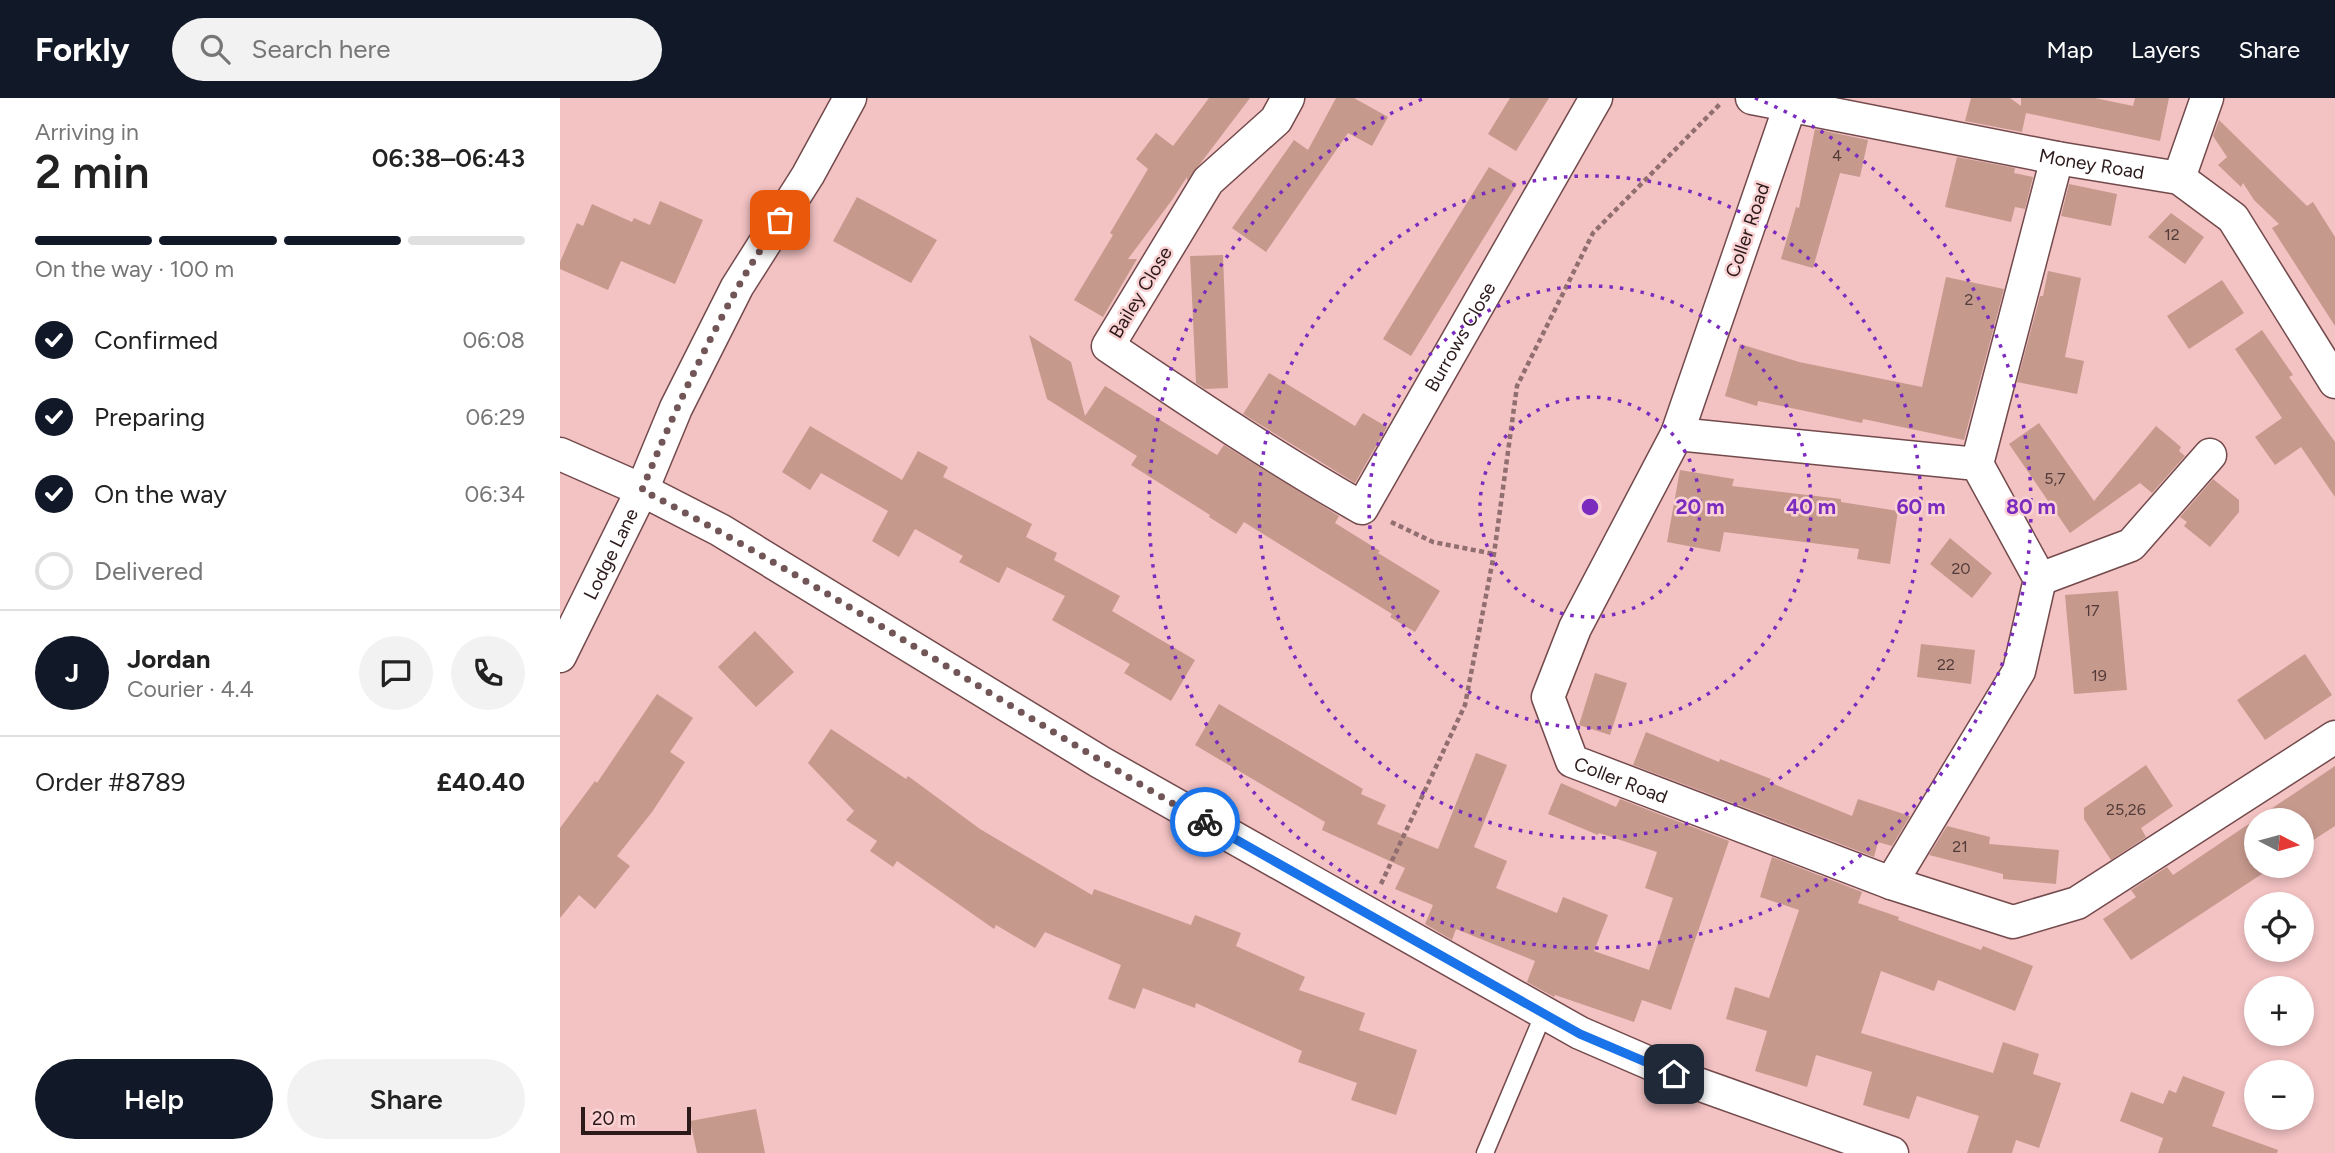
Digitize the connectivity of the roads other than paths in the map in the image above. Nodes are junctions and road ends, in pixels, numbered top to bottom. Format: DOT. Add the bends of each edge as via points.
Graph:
graph roads {
  1 [pos="850,98"];
  2 [pos="1288,98"];
  3 [pos="1596,98"];
  4 [pos="1752,98"];
  5 [pos="2207,98"];
  6 [pos="1790,106"];
  7 [pos="2057,158"];
  8 [pos="2179,177"];
  9 [pos="2335,382"];
  10 [pos="1677,434"];
  11 [pos="560,454"];
  12 [pos="2210,455"];
  13 [pos="1977,464"];
  14 [pos="642,490"];
  15 [pos="1362,508"];
  16 [pos="2040,579"];
  17 [pos="560,656"];
  18 [pos="2335,737"];
  19 [pos="1891,883"];
  20 [pos="1544,1013"];
  21 [pos="1485,1153"];
  22 [pos="1892,1153"];
  1 -- 14 [label="street, Lodge Lane" via="737,287 676,408"];
  2 -- 15 [label="street, Bailey Close" via="1276,120 1208,181 1108,346"];
  3 -- 15 [label="street, Burrows Close"];
  4 -- 6 [label="street, Money Road"];
  5 -- 8 [label="street"];
  6 -- 7 [label="street, Money Road"];
  6 -- 10 [label="street, Coller Road"];
  7 -- 8 [label="street, Money Road"];
  7 -- 13 [label="street"];
  8 -- 9 [label="street, Money Road" via="2232,218"];
  10 -- 13 [label="street"];
  10 -- 19 [label="street, Coller Road" via="1575,628 1548,696 1572,761"];
  11 -- 14 [label="street"];
  12 -- 16 [label="street" via="2131,545"];
  13 -- 16 [label="street"];
  14 -- 17 [label="street, Lodge Lane"];
  14 -- 20 [label="street" via="720,530 1100,762"];
  16 -- 19 [label="street" via="2020,671"];
  18 -- 19 [label="street, Coller Road" via="2077,903 2013,922"];
  20 -- 21 [label="lane"];
  20 -- 22 [label="street" via="1580,1034 1698,1084"];
}
